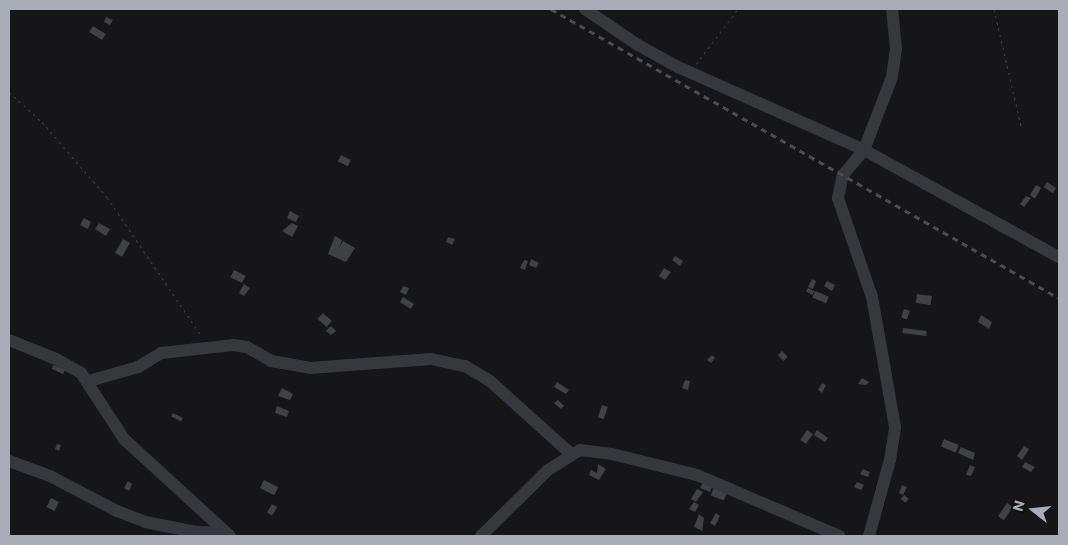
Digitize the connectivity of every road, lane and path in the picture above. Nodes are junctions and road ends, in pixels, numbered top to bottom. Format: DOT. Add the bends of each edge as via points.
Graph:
graph roads {
  1 [pos="584,9"];
  2 [pos="738,9"];
  3 [pos="892,9"];
  4 [pos="994,9"];
  5 [pos="690,72"];
  6 [pos="9,92"];
  7 [pos="1021,126"];
  8 [pos="864,150"];
  9 [pos="1059,257"];
  10 [pos="9,340"];
  11 [pos="210,348"];
  12 [pos="88,381"];
  13 [pos="571,454"];
  14 [pos="9,461"];
  15 [pos="228,535"];
  16 [pos="481,536"];
  17 [pos="839,536"];
  18 [pos="869,536"];
  1 -- 5 [label="street" via="638,46"];
  2 -- 5 [label="path"];
  3 -- 8 [label="street" via="896,49 892,77"];
  4 -- 7 [label="path"];
  5 -- 8 [label="street"];
  6 -- 11 [label="path" via="42,122 107,197"];
  8 -- 9 [label="street"];
  8 -- 18 [label="street" via="843,175 838,198 872,297 895,427 890,460"];
  10 -- 12 [label="street" via="56,359"];
  11 -- 12 [label="street" via="161,352 138,367"];
  11 -- 13 [label="street" via="242,345 271,361 310,368 430,359 465,366 518,404"];
  12 -- 15 [label="street" via="124,438"];
  13 -- 16 [label="street" via="548,470"];
  13 -- 17 [label="street" via="580,450 612,454 697,475"];
  14 -- 15 [label="street" via="50,476 145,522"];
}
